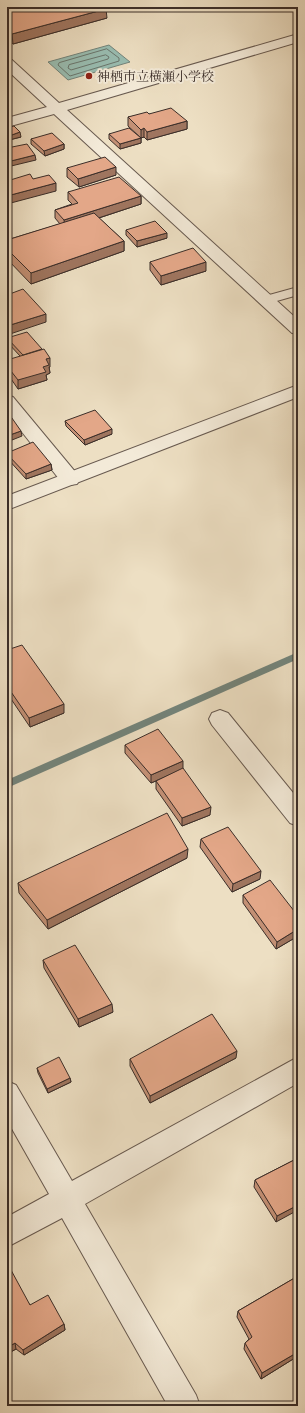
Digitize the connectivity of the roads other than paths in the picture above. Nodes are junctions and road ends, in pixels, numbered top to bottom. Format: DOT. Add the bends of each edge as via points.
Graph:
graph roads {
  1 [pos="298,38"];
  2 [pos="7,63"];
  3 [pos="56,109"];
  4 [pos="7,123"];
  5 [pos="298,290"];
  6 [pos="266,300"];
  7 [pos="298,329"];
  8 [pos="298,391"];
  9 [pos="7,401"];
  10 [pos="70,479"];
  11 [pos="8,500"];
  12 [pos="220,719"];
  13 [pos="298,816"];
  14 [pos="298,1069"];
  15 [pos="7,1094"];
  16 [pos="67,1198"];
  17 [pos="7,1233"];
  18 [pos="185,1406"];
  1 -- 3 [label="street"];
  2 -- 3 [label="street"];
  3 -- 4 [label="street"];
  3 -- 6 [label="street"];
  5 -- 6 [label="lane"];
  6 -- 7 [label="street"];
  8 -- 10 [label="street"];
  9 -- 10 [label="street"];
  10 -- 11 [label="street"];
  12 -- 13 [label="street"];
  14 -- 16 [label="street"];
  15 -- 16 [label="street"];
  16 -- 17 [label="street"];
  16 -- 18 [label="street"];
}
